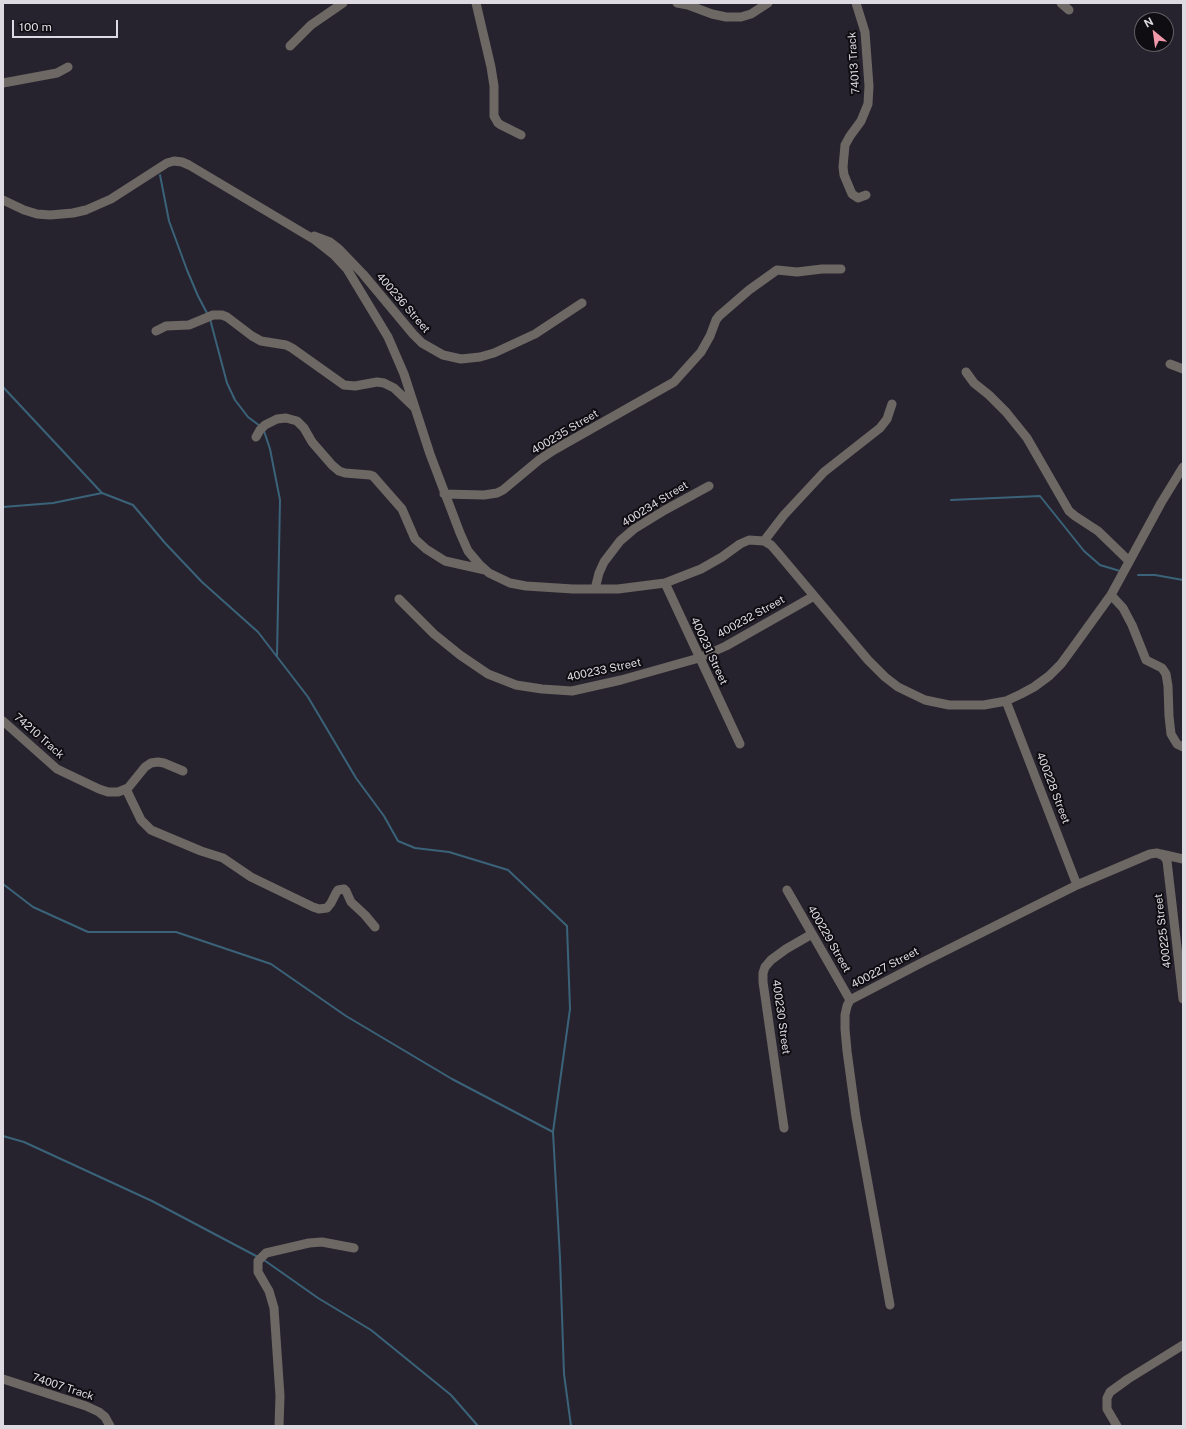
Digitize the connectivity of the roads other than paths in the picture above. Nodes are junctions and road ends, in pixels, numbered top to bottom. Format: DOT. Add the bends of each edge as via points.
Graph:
graph roads {
  1 [pos="343,3"];
  2 [pos="476,3"];
  3 [pos="677,3"];
  4 [pos="856,3"];
  5 [pos="1061,3"];
  6 [pos="765,4"];
  7 [pos="1069,10"];
  8 [pos="290,46"];
  9 [pos="68,67"];
  10 [pos="3,83"];
  11 [pos="521,135"];
  12 [pos="866,195"];
  13 [pos="3,200"];
  14 [pos="302,232"];
  15 [pos="840,269"];
  16 [pos="582,303"];
  17 [pos="156,331"];
  18 [pos="1170,364"];
  19 [pos="1183,369"];
  20 [pos="966,372"];
  21 [pos="892,404"];
  22 [pos="416,408"];
  23 [pos="256,437"];
  24 [pos="1183,466"];
  25 [pos="709,486"];
  26 [pos="444,494"];
  27 [pos="764,541"];
  28 [pos="1129,561"];
  29 [pos="487,570"];
  30 [pos="665,583"];
  31 [pos="595,589"];
  32 [pos="1111,595"];
  33 [pos="814,596"];
  34 [pos="399,598"];
  35 [pos="699,658"];
  36 [pos="1006,701"];
  37 [pos="3,721"];
  38 [pos="740,744"];
  39 [pos="1183,747"];
  40 [pos="183,772"];
  41 [pos="126,789"];
  42 [pos="1164,857"];
  43 [pos="1183,859"];
  44 [pos="1077,885"];
  45 [pos="787,890"];
  46 [pos="375,927"];
  47 [pos="812,934"];
  48 [pos="1182,981"];
  49 [pos="1183,999"];
  50 [pos="850,1000"];
  51 [pos="784,1128"];
  52 [pos="354,1248"];
  53 [pos="890,1305"];
  54 [pos="1183,1345"];
  55 [pos="3,1379"];
  56 [pos="110,1426"];
  57 [pos="279,1426"];
  58 [pos="1117,1426"];
  1 -- 8 [label="street" via="315,22"];
  2 -- 11 [label="street" via="492,68 494,116 501,125"];
  3 -- 6 [label="street" via="726,17 751,14"];
  4 -- 12 [label="street, 74013 Track" via="865,32 868,104 861,121 845,145 843,167 852,194 858,198"];
  5 -- 7 [label="street"];
  9 -- 10 [label="street" via="44,76"];
  13 -- 14 [label="street" via="37,214 74,213 111,199 155,170 174,161 197,170"];
  14 -- 16 [label="street, 400236 Street" via="330,242 339,249 413,334 422,343 443,355 461,359 494,353 534,334"];
  14 -- 22 [label="street" via="334,255 351,275 388,337"];
  15 -- 26 [label="street, 400235 Street" via="774,272 719,316 701,352 674,382 554,450 497,493"];
  17 -- 22 [label="street" via="166,326 189,324 213,315 222,315 252,336 292,348 344,385 384,383 394,388"];
  18 -- 19 [label="street"];
  20 -- 28 [label="street" via="974,384 1006,412 1026,438 1069,511 1098,531"];
  21 -- 27 [label="street" via="887,419 880,428 824,472"];
  22 -- 26 [label="street"];
  23 -- 29 [label="street" via="260,430 277,419 298,421 339,471 371,475 378,482 402,509 415,539 426,549 445,561"];
  24 -- 28 [label="street"];
  25 -- 31 [label="street, 400234 Street" via="634,529 620,541 604,562"];
  26 -- 29 [label="street" via="468,550"];
  27 -- 30 [label="street" via="749,540 701,569"];
  27 -- 33 [label="street" via="771,545"];
  28 -- 32 [label="street"];
  29 -- 31 [label="street" via="510,583 526,586"];
  30 -- 31 [label="street"];
  30 -- 35 [label="street, 400231 Street"];
  32 -- 36 [label="street" via="1061,664 1034,687"];
  32 -- 39 [label="street" via="1130,620 1146,660 1162,668 1166,674 1172,734 1177,744"];
  33 -- 35 [label="street, 400232 Street" via="726,646"];
  33 -- 36 [label="street" via="868,660 885,677 903,689 925,700 949,705 984,705"];
  34 -- 35 [label="street, 400233 Street" via="460,656 488,674 516,684 572,691"];
  35 -- 38 [label="street, 400231 Street" via="729,731"];
  36 -- 44 [label="street, 400228 Street"];
  37 -- 41 [label="street, 74210 Track" via="57,769 108,792"];
  40 -- 41 [label="street" via="164,763 151,763"];
  41 -- 46 [label="street" via="141,820 151,830 223,858 251,877 319,909 327,908 338,890 344,889 351,902"];
  42 -- 43 [label="street"];
  42 -- 44 [label="street, 400227 Street" via="1150,854"];
  42 -- 48 [label="street, 400225 Street"];
  44 -- 50 [label="street, 400227 Street"];
  45 -- 47 [label="street, 400229 Street"];
  47 -- 50 [label="street, 400229 Street"];
  47 -- 51 [label="street, 400230 Street" via="771,960 763,973"];
  48 -- 49 [label="street, 400225 Street"];
  50 -- 53 [label="street, 400227 Street" via="845,1015 849,1066"];
  52 -- 57 [label="street" via="322,1242 309,1243 266,1253 258,1261 258,1272 269,1291 274,1308 280,1396"];
  54 -- 58 [label="street" via="1110,1392 1107,1409"];
  55 -- 56 [label="street, 74007 Track" via="86,1406 99,1412"];
}
